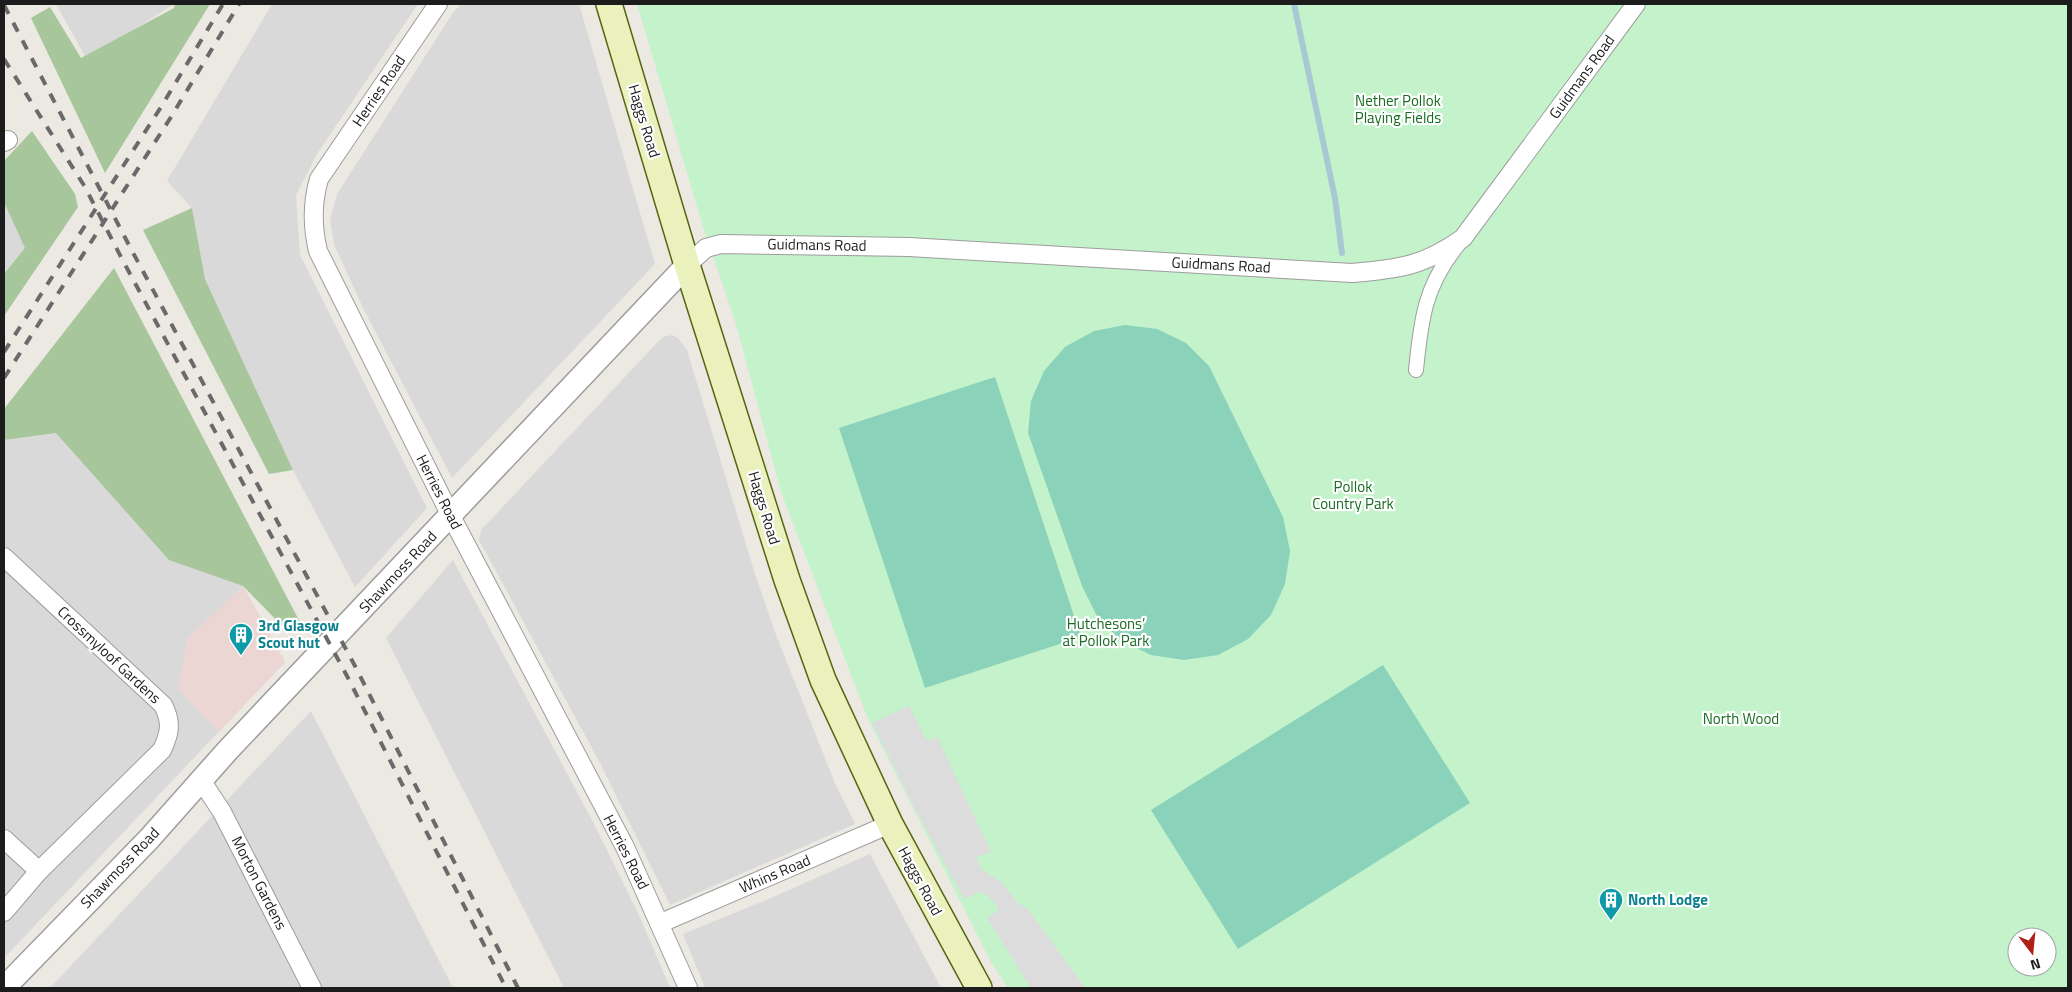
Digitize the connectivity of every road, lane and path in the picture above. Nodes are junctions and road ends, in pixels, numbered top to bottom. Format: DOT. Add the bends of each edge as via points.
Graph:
graph roads {
  1 [pos="438,4"];
  2 [pos="609,4"];
  3 [pos="1636,4"];
  4 [pos="1464,238"];
  5 [pos="687,265"];
  6 [pos="1416,370"];
  7 [pos="450,516"];
  8 [pos="4,557"];
  9 [pos="201,780"];
  10 [pos="890,824"];
  11 [pos="4,839"];
  12 [pos="39,871"];
  13 [pos="4,912"];
  14 [pos="661,923"];
  15 [pos="4,988"];
  16 [pos="312,988"];
  17 [pos="688,988"];
  18 [pos="979,988"];
  1 -- 7 [label="street, Herries Road" via="319,178 313,225 318,251"];
  2 -- 5 [label="main road, Haggs Road"];
  3 -- 4 [label="street, Guidmans Road"];
  4 -- 5 [label="street, Guidmans Road" via="1441,254 1417,263 1352,273 909,247 721,244 706,248"];
  4 -- 6 [label="street" via="1431,285 1419,336"];
  5 -- 7 [label="street, Shawmoss Road"];
  5 -- 10 [label="main road, Haggs Road" via="802,624 830,698"];
  7 -- 9 [label="street, Shawmoss Road"];
  7 -- 14 [label="street, Herries Road" via="625,847"];
  8 -- 12 [label="street, Crossmyloof Gardens" via="163,705 168,714 170,732 162,750"];
  9 -- 15 [label="street, Shawmoss Road" via="149,839"];
  9 -- 16 [label="street, Morton Gardens" via="222,812"];
  10 -- 14 [label="street, Whins Road"];
  10 -- 18 [label="main road, Haggs Road"];
  11 -- 12 [label="street"];
  12 -- 13 [label="street, Crossmyloof Gardens"];
  14 -- 17 [label="street, Herries Road"];
}
